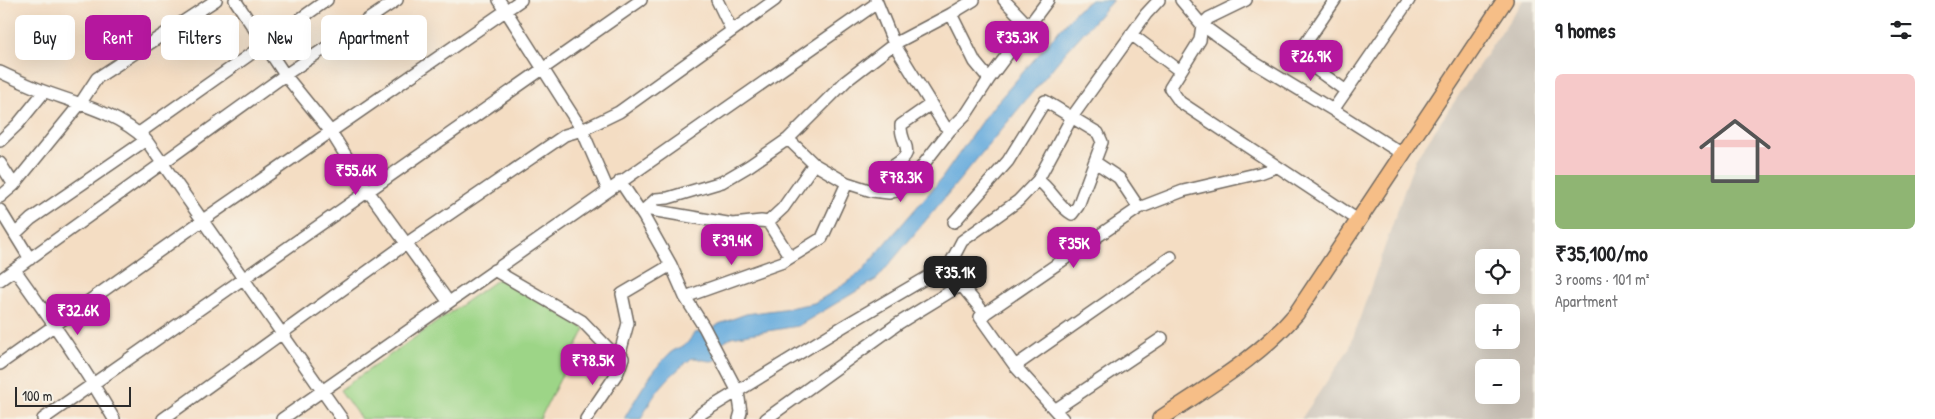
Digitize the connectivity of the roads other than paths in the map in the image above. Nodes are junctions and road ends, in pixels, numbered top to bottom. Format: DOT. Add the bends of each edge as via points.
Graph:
graph roads {
  1 [pos="216,0"];
  2 [pos="235,0"];
  3 [pos="328,0"];
  4 [pos="397,0"];
  5 [pos="499,0"];
  6 [pos="521,0"];
  7 [pos="641,0"];
  8 [pos="716,0"];
  9 [pos="775,0"];
  10 [pos="974,0"];
  11 [pos="1004,0"];
  12 [pos="1048,0"];
  13 [pos="1159,0"];
  14 [pos="1181,0"];
  15 [pos="1246,0"];
  16 [pos="1336,0"];
  17 [pos="1409,0"];
  18 [pos="1505,0"];
  19 [pos="877,1"];
  20 [pos="506,11"];
  21 [pos="951,14"];
  22 [pos="306,15"];
  23 [pos="249,21"];
  24 [pos="1202,25"];
  25 [pos="1029,26"];
  26 [pos="732,31"];
  27 [pos="1132,34"];
  28 [pos="894,44"];
  29 [pos="249,54"];
  30 [pos="275,60"];
  31 [pos="543,68"];
  32 [pos="1180,71"];
  33 [pos="0,72"];
  34 [pos="284,75"];
  35 [pos="989,78"];
  36 [pos="1346,91"];
  37 [pos="44,92"];
  38 [pos="80,104"];
  39 [pos="931,104"];
  40 [pos="1333,110"];
  41 [pos="1072,117"];
  42 [pos="954,126"];
  43 [pos="582,130"];
  44 [pos="331,132"];
  45 [pos="142,136"];
  46 [pos="788,139"];
  47 [pos="0,141"];
  48 [pos="1401,153"];
  49 [pos="1095,162"];
  50 [pos="0,163"];
  51 [pos="163,164"];
  52 [pos="814,164"];
  53 [pos="893,166"];
  54 [pos="1276,167"];
  55 [pos="1038,180"];
  56 [pos="620,181"];
  57 [pos="847,184"];
  58 [pos="14,185"];
  59 [pos="608,190"];
  60 [pos="368,191"];
  61 [pos="0,197"];
  62 [pos="1139,208"];
  63 [pos="0,210"];
  64 [pos="645,213"];
  65 [pos="203,220"];
  66 [pos="1358,220"];
  67 [pos="768,222"];
  68 [pos="954,222"];
  69 [pos="14,234"];
  70 [pos="408,243"];
  71 [pos="790,257"];
  72 [pos="1171,258"];
  73 [pos="30,259"];
  74 [pos="950,264"];
  75 [pos="671,265"];
  76 [pos="15,270"];
  77 [pos="494,270"];
  78 [pos="244,278"];
  79 [pos="0,280"];
  80 [pos="961,286"];
  81 [pos="684,297"];
  82 [pos="448,301"];
  83 [pos="986,314"];
  84 [pos="56,326"];
  85 [pos="283,333"];
  86 [pos="1162,338"];
  87 [pos="620,352"];
  88 [pos="0,364"];
  89 [pos="1015,366"];
  90 [pos="93,384"];
  91 [pos="323,390"];
  92 [pos="738,392"];
  93 [pos="1059,414"];
  94 [pos="43,419"];
  95 [pos="114,419"];
  96 [pos="163,419"];
  97 [pos="282,419"];
  98 [pos="342,419"];
  99 [pos="586,419"];
  100 [pos="696,419"];
  101 [pos="738,419"];
  102 [pos="766,419"];
  103 [pos="1160,419"];
  1 -- 38 [label="street" via="97,78"];
  2 -- 23 [label="street"];
  3 -- 22 [label="street"];
  4 -- 34 [label="street"];
  5 -- 20 [label="street"];
  6 -- 20 [label="street"];
  7 -- 31 [label="street"];
  8 -- 26 [label="street"];
  9 -- 26 [label="street"];
  10 -- 21 [label="street"];
  11 -- 25 [label="street"];
  12 -- 25 [label="street"];
  13 -- 27 [label="street"];
  14 -- 24 [label="street"];
  15 -- 24 [label="street" via="1209,18"];
  16 -- 36 [label="street" via="1299,53 1302,59"];
  17 -- 36 [label="street"];
  18 -- 48 [label="main road"];
  19 -- 28 [label="street"];
  19 -- 56 [label="street"];
  20 -- 31 [label="street"];
  20 -- 44 [label="street"];
  21 -- 28 [label="street"];
  21 -- 35 [label="street" via="975,62"];
  24 -- 32 [label="street" via="1200,40"];
  24 -- 40 [label="street" via="1255,63"];
  25 -- 35 [label="street"];
  26 -- 43 [label="street" via="619,112"];
  27 -- 32 [label="street"];
  27 -- 41 [label="street"];
  28 -- 39 [label="street"];
  28 -- 46 [label="street" via="846,81"];
  29 -- 45 [label="street"];
  30 -- 34 [label="street"];
  31 -- 43 [label="street"];
  31 -- 60 [label="street"];
  32 -- 54 [label="street" via="1170,88 1180,102"];
  33 -- 37 [label="street"];
  34 -- 44 [label="street"];
  34 -- 51 [label="street"];
  35 -- 42 [label="street" via="967,113"];
  36 -- 40 [label="street"];
  37 -- 38 [label="street"];
  37 -- 47 [label="street"];
  38 -- 45 [label="street" via="110,116"];
  38 -- 58 [label="street"];
  39 -- 42 [label="street" via="944,125"];
  39 -- 53 [label="street" via="901,125 908,151"];
  40 -- 48 [label="street"];
  41 -- 49 [label="street" via="1098,133 1102,142"];
  41 -- 55 [label="street"];
  41 -- 68 [label="street" via="1045,101 1008,162"];
  42 -- 57 [label="street" via="909,183 898,190 889,193 872,191"];
  43 -- 59 [label="street"];
  43 -- 70 [label="street" via="565,135"];
  44 -- 60 [label="street"];
  44 -- 65 [label="street"];
  45 -- 51 [label="street"];
  45 -- 69 [label="street"];
  46 -- 52 [label="street"];
  46 -- 64 [label="street" via="722,182 656,199"];
  48 -- 66 [label="main road"];
  49 -- 55 [label="street" via="1072,214"];
  49 -- 62 [label="street" via="1118,178"];
  50 -- 58 [label="street"];
  51 -- 65 [label="street"];
  51 -- 73 [label="street"];
  52 -- 57 [label="street"];
  52 -- 67 [label="street" via="783,208"];
  54 -- 62 [label="street" via="1183,191"];
  54 -- 66 [label="street"];
  55 -- 74 [label="street" via="1018,201 962,242"];
  56 -- 59 [label="street"];
  56 -- 64 [label="street"];
  57 -- 71 [label="street" via="822,238"];
  58 -- 61 [label="street"];
  59 -- 77 [label="street"];
  60 -- 70 [label="street"];
  60 -- 78 [label="street"];
  62 -- 83 [label="street"];
  63 -- 69 [label="street"];
  64 -- 67 [label="street" via="733,224"];
  64 -- 75 [label="street"];
  65 -- 78 [label="street"];
  65 -- 84 [label="street"];
  66 -- 103 [label="main road" via="1304,303 1278,334"];
  67 -- 71 [label="street"];
  69 -- 73 [label="street"];
  70 -- 82 [label="street"];
  70 -- 85 [label="street"];
  71 -- 81 [label="street" via="784,262"];
  72 -- 89 [label="street"];
  73 -- 76 [label="street"];
  74 -- 80 [label="street"];
  74 -- 92 [label="street"];
  75 -- 81 [label="street"];
  75 -- 87 [label="street" via="622,294 628,323"];
  76 -- 79 [label="street"];
  76 -- 84 [label="street"];
  77 -- 82 [label="street"];
  77 -- 87 [label="street" via="582,321 611,350"];
  78 -- 85 [label="street"];
  78 -- 90 [label="street"];
  80 -- 83 [label="street"];
  80 -- 102 [label="street" via="899,323"];
  81 -- 92 [label="street" via="704,327"];
  82 -- 91 [label="street"];
  83 -- 89 [label="street" via="980,317"];
  84 -- 88 [label="street"];
  84 -- 90 [label="street"];
  85 -- 91 [label="street"];
  85 -- 96 [label="street"];
  86 -- 93 [label="street"];
  87 -- 99 [label="street" via="623,358 618,372"];
  89 -- 93 [label="street"];
  90 -- 94 [label="street"];
  90 -- 95 [label="street"];
  91 -- 97 [label="street"];
  91 -- 98 [label="street"];
  92 -- 100 [label="street"];
  92 -- 101 [label="street" via="741,412"];
}
